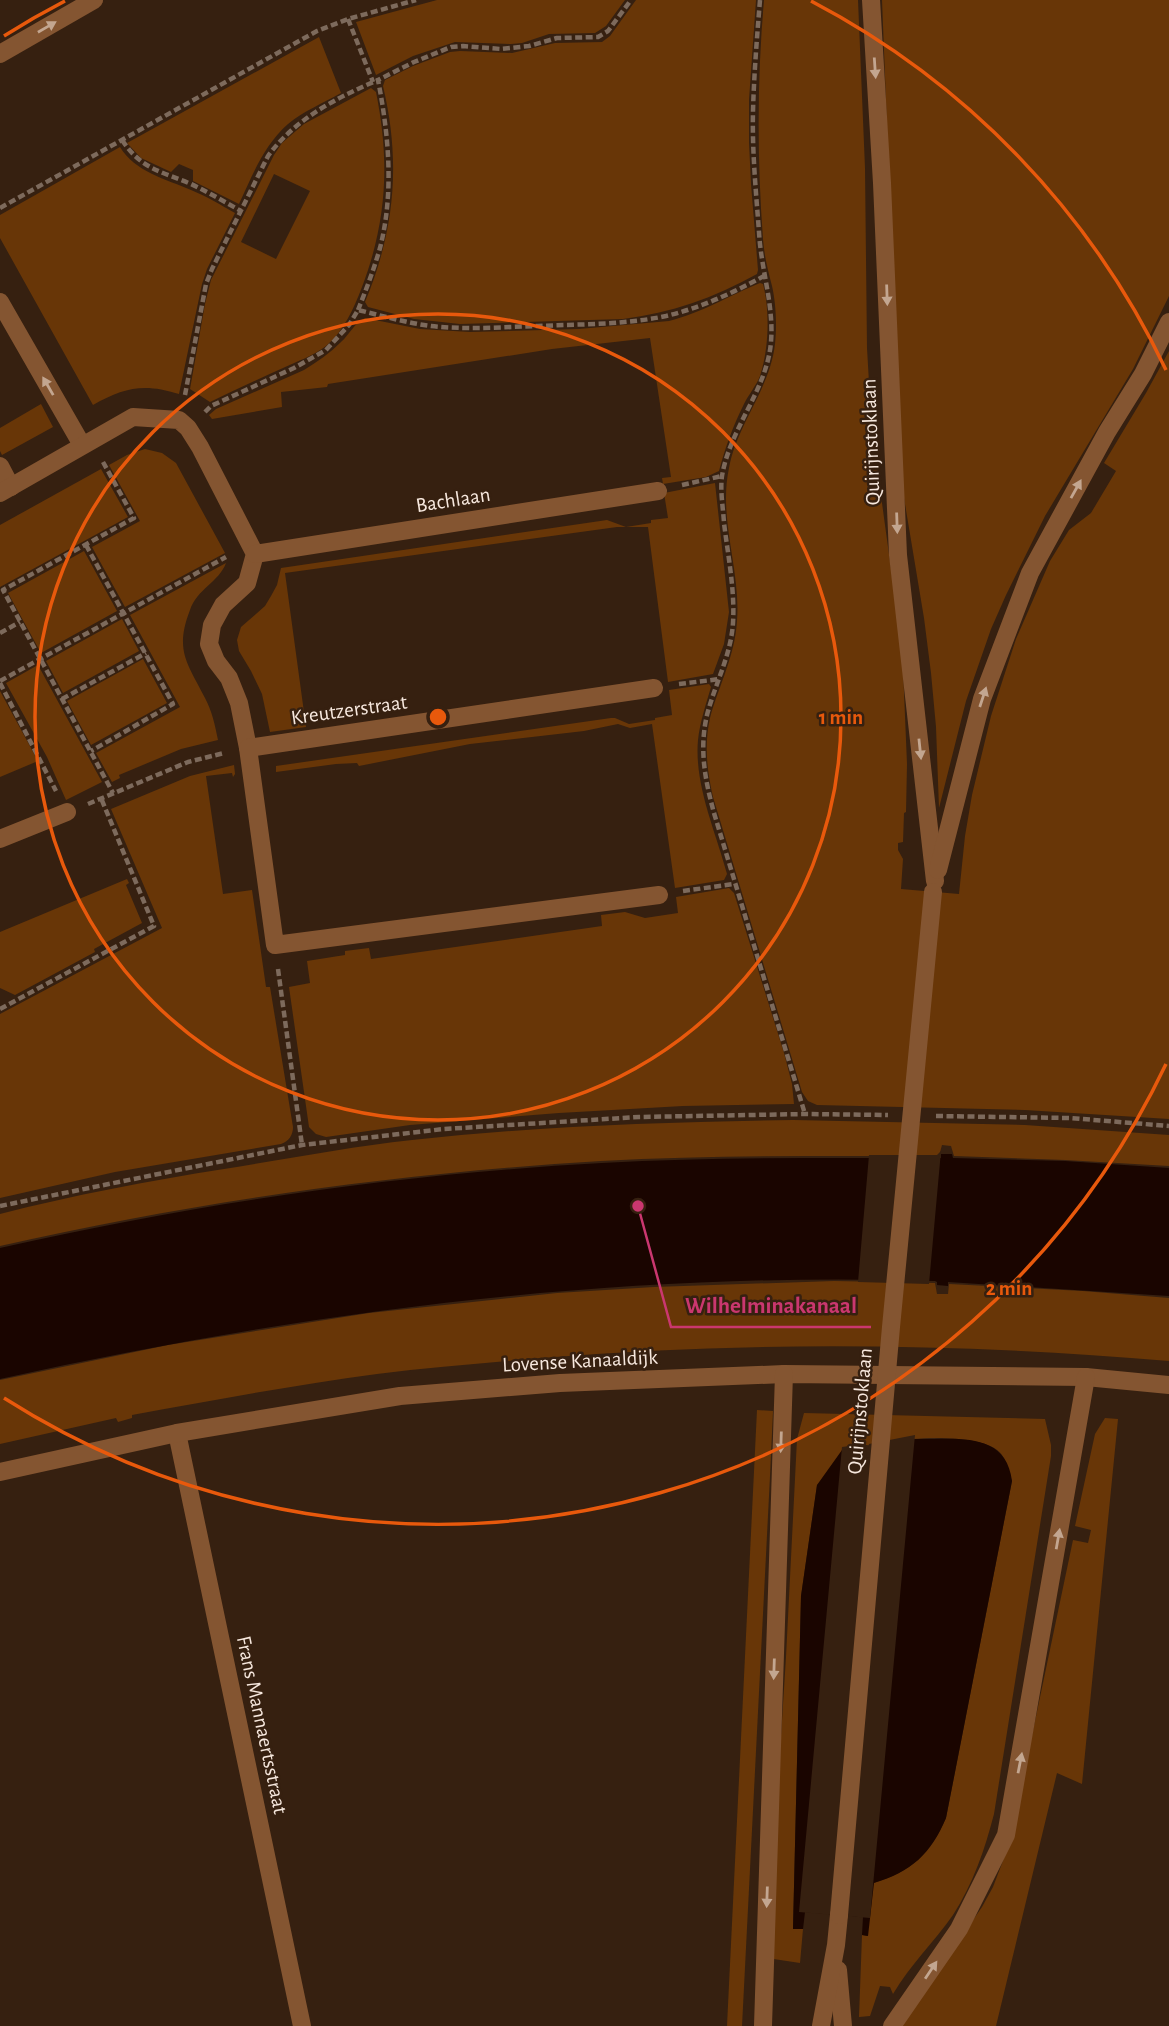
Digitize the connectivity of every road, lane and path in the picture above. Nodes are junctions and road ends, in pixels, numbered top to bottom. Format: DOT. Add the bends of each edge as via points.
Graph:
graph roads {
  1 [pos="94,0"];
  2 [pos="416,0"];
  3 [pos="631,0"];
  4 [pos="760,0"];
  5 [pos="871,0"];
  6 [pos="348,19"];
  7 [pos="0,54"];
  8 [pos="375,81"];
  9 [pos="121,140"];
  10 [pos="0,208"];
  11 [pos="241,211"];
  12 [pos="764,275"];
  13 [pos="0,302"];
  14 [pos="358,310"];
  15 [pos="1169,322"];
  16 [pos="183,424"];
  17 [pos="87,443"];
  18 [pos="0,466"];
  19 [pos="722,476"];
  20 [pos="6,490"];
  21 [pos="658,491"];
  22 [pos="86,545"];
  23 [pos="253,549"];
  24 [pos="124,613"];
  25 [pos="20,622"];
  26 [pos="0,633"];
  27 [pos="146,653"];
  28 [pos="40,659"];
  29 [pos="720,678"];
  30 [pos="0,682"];
  31 [pos="654,688"];
  32 [pos="62,699"];
  33 [pos="248,748"];
  34 [pos="91,751"];
  35 [pos="113,793"];
  36 [pos="101,798"];
  37 [pos="67,812"];
  38 [pos="0,839"];
  39 [pos="734,884"];
  40 [pos="934,886"];
  41 [pos="659,895"];
  42 [pos="275,945"];
  43 [pos="0,1009"];
  44 [pos="805,1114"];
  45 [pos="889,1115"];
  46 [pos="930,1116"];
  47 [pos="1169,1126"];
  48 [pos="302,1145"];
  49 [pos="0,1206"];
  50 [pos="784,1374"];
  51 [pos="1086,1377"];
  52 [pos="1169,1385"];
  53 [pos="177,1433"];
  54 [pos="0,1472"];
  55 [pos="836,1945"];
  56 [pos="302,2026"];
  57 [pos="763,2026"];
  58 [pos="821,2026"];
  59 [pos="843,2026"];
  60 [pos="892,2026"];
  7 -- 1 [label="street, one-way"];
  2 -- 6 [label="path"];
  3 -- 8 [label="path" via="598,37 557,38 501,49 451,47"];
  4 -- 12 [label="path" via="753,111"];
  5 -- 40 [label="street, Quirijnstoklaan, one-way" via="898,555"];
  6 -- 8 [label="path"];
  6 -- 9 [label="path" via="317,31"];
  8 -- 11 [label="path" via="290,130 268,156"];
  8 -- 14 [label="path" via="387,127 388,191 380,248"];
  9 -- 10 [label="path"];
  9 -- 11 [label="path" via="149,167"];
  11 -- 16 [label="path" via="206,284"];
  12 -- 14 [label="path" via="685,311 597,324 434,326"];
  12 -- 19 [label="path" via="771,305 766,368 735,433"];
  17 -- 13 [label="street, one-way"];
  14 -- 16 [label="path" via="326,350"];
  40 -- 15 [label="street, Quirijnstoklaan, one-way" via="982,699 1030,573"];
  16 -- 17 [label="street" via="133,417"];
  16 -- 23 [label="street" via="200,447"];
  17 -- 20 [label="street"];
  17 -- 22 [label="path" via="134,518"];
  18 -- 20 [label="street"];
  19 -- 21 [label="path"];
  19 -- 29 [label="path" via="733,611 730,645"];
  21 -- 23 [label="street, Bachlaan"];
  22 -- 24 [label="path"];
  22 -- 25 [label="path" via="3,590"];
  23 -- 24 [label="path"];
  23 -- 33 [label="street" via="247,583 223,605 212,625 209,644 239,704"];
  24 -- 27 [label="path"];
  24 -- 28 [label="path"];
  25 -- 26 [label="path"];
  25 -- 28 [label="path"];
  27 -- 32 [label="path"];
  27 -- 34 [label="path" via="173,704"];
  28 -- 30 [label="path"];
  28 -- 32 [label="path"];
  29 -- 31 [label="path"];
  29 -- 39 [label="path" via="708,713 702,755 705,782"];
  30 -- 37 [label="path"];
  31 -- 33 [label="street, Kreutzerstraat"];
  32 -- 34 [label="path"];
  33 -- 35 [label="path" via="188,762"];
  33 -- 42 [label="street"];
  34 -- 35 [label="path"];
  35 -- 36 [label="path"];
  36 -- 37 [label="path"];
  36 -- 43 [label="path" via="154,926"];
  37 -- 38 [label="street"];
  39 -- 41 [label="path"];
  39 -- 44 [label="path"];
  40 -- 55 [label="street, Quirijnstoklaan, bridge"];
  41 -- 42 [label="street"];
  42 -- 48 [label="path"];
  44 -- 45 [label="path"];
  44 -- 48 [label="path" via="639,1117 444,1129"];
  46 -- 47 [label="path" via="1070,1118"];
  48 -- 49 [label="path"];
  50 -- 51 [label="street, Lovense Kanaaldijk"];
  50 -- 53 [label="street, Lovense Kanaaldijk" via="400,1395"];
  50 -- 57 [label="street, one-way"];
  51 -- 52 [label="street, Lovense Kanaaldijk"];
  60 -- 51 [label="street, one-way" via="959,1929 1006,1835"];
  53 -- 54 [label="street, Lovense Kanaaldijk"];
  53 -- 56 [label="street, Frans Mannaertsstraat"];
  55 -- 58 [label="street, Quirijnstoklaan"];
  55 -- 59 [label="street, Quirijnstoklaan"];
}
